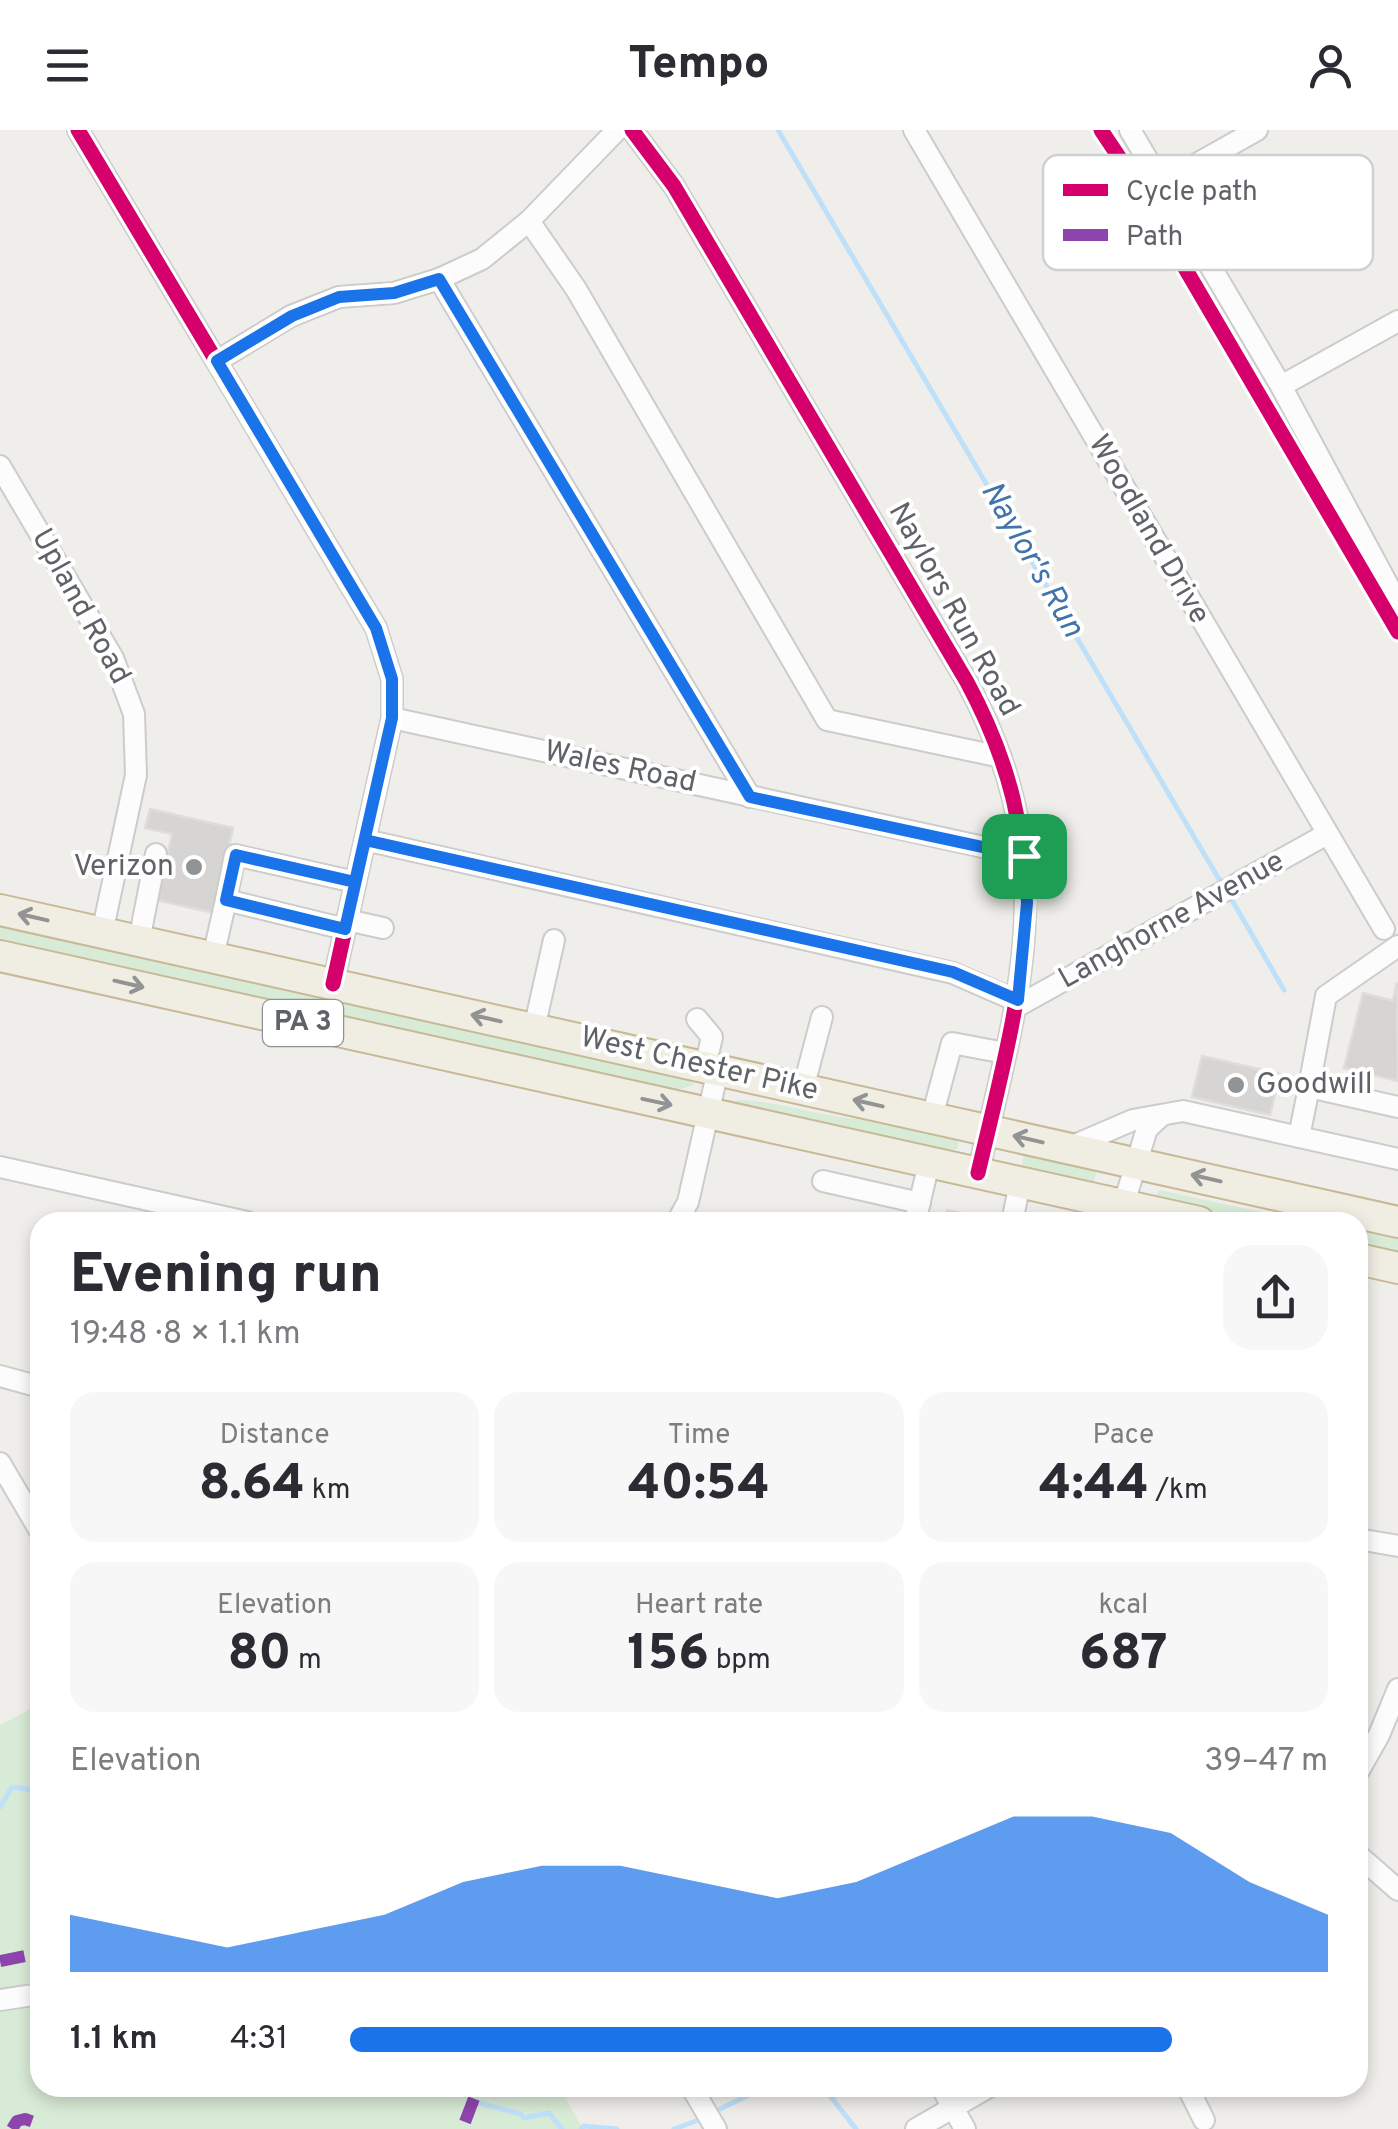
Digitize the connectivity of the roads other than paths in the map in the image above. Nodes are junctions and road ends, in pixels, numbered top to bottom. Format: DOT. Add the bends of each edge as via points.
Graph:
graph roads {
  1 [pos="78,130"];
  2 [pos="617,130"];
  3 [pos="632,130"];
  4 [pos="914,130"];
  5 [pos="1130,130"];
  6 [pos="1258,130"];
  7 [pos="1145,155"];
  8 [pos="1214,155"];
  9 [pos="529,221"];
  10 [pos="1213,270"];
  11 [pos="439,279"];
  12 [pos="1398,321"];
  13 [pos="217,361"];
  14 [pos="1282,386"];
  15 [pos="0,466"];
  16 [pos="1396,597"];
  17 [pos="392,718"];
  18 [pos="1001,757"];
  19 [pos="750,797"];
  20 [pos="1327,834"];
  21 [pos="365,840"];
  22 [pos="156,854"];
  23 [pos="1024,856"];
  24 [pos="355,882"];
  25 [pos="226,900"];
  26 [pos="0,910"];
  27 [pos="346,925"];
  28 [pos="384,928"];
  29 [pos="1384,929"];
  30 [pos="102,932"];
  31 [pos="554,940"];
  32 [pos="139,941"];
  33 [pos="1398,946"];
  34 [pos="0,956"];
  35 [pos="214,957"];
  36 [pos="333,984"];
  37 [pos="1017,1004"];
  38 [pos="822,1017"];
  39 [pos="698,1019"];
  40 [pos="534,1028"];
  41 [pos="1005,1053"];
  42 [pos="711,1068"];
  43 [pos="1309,1087"];
  44 [pos="804,1088"];
  45 [pos="1398,1107"];
  46 [pos="708,1113"];
  47 [pos="1160,1116"];
  48 [pos="932,1117"];
  49 [pos="988,1130"];
  50 [pos="1298,1138"];
  51 [pos="1068,1148"];
  52 [pos="1398,1159"];
  53 [pos="929,1163"];
  54 [pos="1139,1163"];
  55 [pos="0,1167"];
  56 [pos="978,1174"];
  57 [pos="823,1181"];
  58 [pos="1020,1183"];
  59 [pos="202,1212"];
  60 [pos="682,1212"];
  61 [pos="914,1212"];
  62 [pos="917,1212"];
  63 [pos="1014,1212"];
  64 [pos="1114,1212"];
  65 [pos="1121,1212"];
  66 [pos="1354,1212"];
  67 [pos="1368,1215"];
  68 [pos="1398,1222"];
  69 [pos="1368,1261"];
  70 [pos="1398,1268"];
  71 [pos="0,1376"];
  72 [pos="30,1384"];
  73 [pos="0,1463"];
  74 [pos="30,1515"];
  75 [pos="1368,1541"];
  76 [pos="1398,1546"];
  77 [pos="1398,1689"];
  78 [pos="1368,1754"];
  79 [pos="1368,1864"];
  80 [pos="1398,1890"];
  81 [pos="30,1996"];
  82 [pos="0,2000"];
  83 [pos="697,2097"];
  84 [pos="947,2097"];
  85 [pos="972,2097"];
  86 [pos="1192,2097"];
  87 [pos="954,2108"];
  88 [pos="1204,2120"];
  89 [pos="716,2129"];
  90 [pos="916,2129"];
  91 [pos="964,2129"];
  1 -- 13 [label="street"];
  2 -- 9 [label="street"];
  3 -- 18 [label="street, Naylors Run Road" via="674,186 967,682"];
  4 -- 20 [label="street, Woodland Drive"];
  5 -- 7 [label="street"];
  6 -- 8 [label="street"];
  9 -- 11 [label="street" via="482,260"];
  9 -- 18 [label="street" via="576,289 826,720"];
  10 -- 14 [label="street"];
  11 -- 13 [label="street" via="394,293 339,297 292,316"];
  11 -- 19 [label="street"];
  12 -- 14 [label="street"];
  13 -- 17 [label="street" via="376,628 392,679"];
  14 -- 16 [label="street"];
  15 -- 30 [label="street, Upland Road" via="113,658 134,714 136,775"];
  17 -- 19 [label="street, Wales Road"];
  17 -- 21 [label="street"];
  18 -- 23 [label="street, Naylors Run Road"];
  19 -- 23 [label="street, Wales Road"];
  20 -- 29 [label="street, Woodland Drive"];
  20 -- 37 [label="street, Langhorne Avenue"];
  21 -- 24 [label="street"];
  21 -- 37 [label="street" via="953,972"];
  22 -- 32 [label="street"];
  23 -- 37 [label="street, Naylors Run Road" via="1027,903"];
  24 -- 25 [label="street" via="236,855"];
  24 -- 27 [label="street"];
  25 -- 27 [label="street"];
  25 -- 35 [label="street"];
  30 -- 26 [label="highway, West Chester Pike / PA 3, one-way"];
  27 -- 28 [label="street"];
  27 -- 36 [label="street"];
  30 -- 32 [label="highway, West Chester Pike / PA 3"];
  31 -- 40 [label="street"];
  32 -- 35 [label="highway, West Chester Pike / PA 3"];
  33 -- 43 [label="street" via="1326,996"];
  34 -- 46 [label="highway, West Chester Pike / PA 3, one-way"];
  35 -- 36 [label="highway, West Chester Pike / PA 3"];
  40 -- 36 [label="highway, West Chester Pike / PA 3, one-way"];
  37 -- 41 [label="street, Naylors Run Road"];
  38 -- 44 [label="street"];
  39 -- 42 [label="street" via="712,1037"];
  40 -- 42 [label="highway, West Chester Pike / PA 3"];
  41 -- 48 [label="street" via="952,1043"];
  41 -- 49 [label="street, Naylors Run Road"];
  42 -- 44 [label="highway, West Chester Pike / PA 3"];
  42 -- 46 [label="street"];
  43 -- 45 [label="street"];
  43 -- 50 [label="street"];
  48 -- 44 [label="highway, West Chester Pike / PA 3, one-way"];
  46 -- 53 [label="highway, West Chester Pike / PA 3"];
  46 -- 60 [label="street"];
  47 -- 50 [label="street" via="1191,1113"];
  47 -- 51 [label="street" via="1133,1120"];
  47 -- 54 [label="street" via="1148,1129"];
  48 -- 49 [label="highway, West Chester Pike / PA 3"];
  51 -- 49 [label="highway, West Chester Pike / PA 3, one-way"];
  49 -- 56 [label="street, Naylors Run Road"];
  50 -- 52 [label="street"];
  51 -- 54 [label="highway, West Chester Pike / PA 3"];
  53 -- 56 [label="highway, West Chester Pike / PA 3"];
  53 -- 62 [label="street"];
  54 -- 65 [label="street"];
  66 -- 54 [label="highway, West Chester Pike / PA 3, one-way"];
  55 -- 59 [label="street"];
  56 -- 58 [label="highway, West Chester Pike / PA 3"];
  57 -- 61 [label="street"];
  58 -- 63 [label="street"];
  58 -- 64 [label="highway, West Chester Pike / PA 3"];
  68 -- 67 [label="highway, West Chester Pike / PA 3, one-way"];
  69 -- 70 [label="highway"];
  71 -- 72 [label="street"];
  73 -- 74 [label="street"];
  75 -- 76 [label="street"];
  77 -- 78 [label="street"];
  79 -- 80 [label="street"];
  81 -- 82 [label="street"];
  83 -- 89 [label="street"];
  84 -- 87 [label="street"];
  85 -- 87 [label="street"];
  86 -- 88 [label="street"];
  87 -- 90 [label="street"];
  87 -- 91 [label="street"];
}
